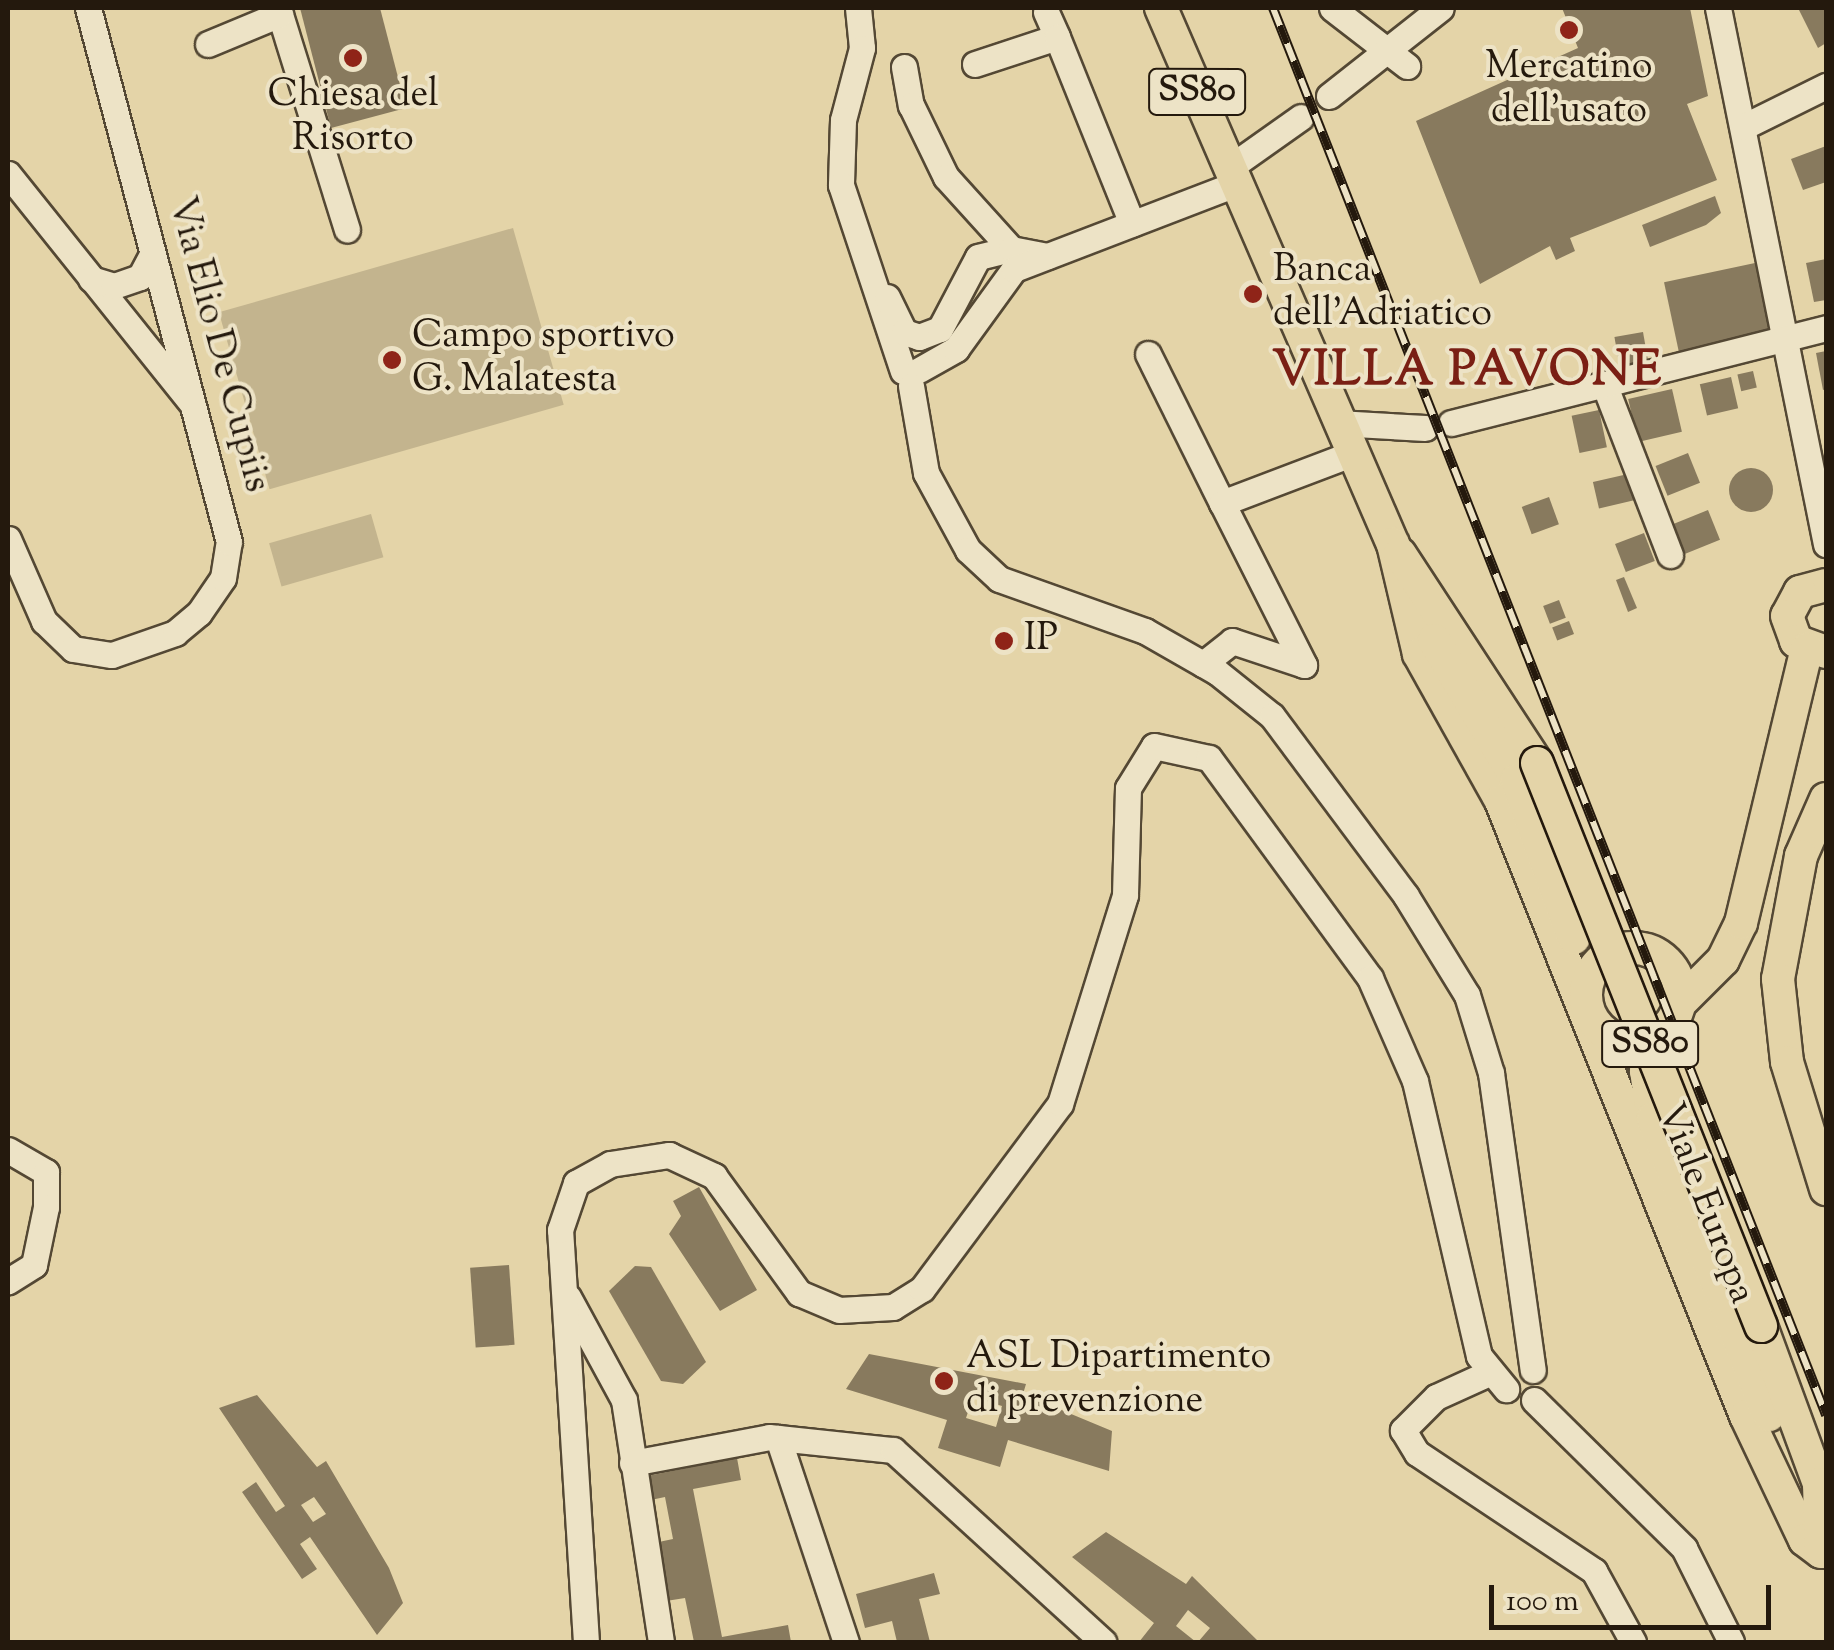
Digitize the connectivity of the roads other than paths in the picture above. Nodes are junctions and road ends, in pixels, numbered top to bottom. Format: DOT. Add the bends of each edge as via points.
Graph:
graph roads {
  1 [pos="88,8"];
  2 [pos="858,8"];
  3 [pos="1161,8"];
  4 [pos="1332,8"];
  5 [pos="1441,8"];
  6 [pos="1718,8"];
  7 [pos="279,11"];
  8 [pos="1046,12"];
  9 [pos="1057,36"];
  10 [pos="208,44"];
  11 [pos="1398,58"];
  12 [pos="974,64"];
  13 [pos="904,67"];
  14 [pos="1826,86"];
  15 [pos="1329,96"];
  16 [pos="1301,117"];
  17 [pos="1743,127"];
  18 [pos="8,174"];
  19 [pos="1232,176"];
  20 [pos="841,186"];
  21 [pos="1132,224"];
  22 [pos="347,229"];
  23 [pos="1011,249"];
  24 [pos="152,254"];
  25 [pos="1052,256"];
  26 [pos="91,279"];
  27 [pos="1826,328"];
  28 [pos="1785,337"];
  29 [pos="1148,354"];
  30 [pos="911,376"];
  31 [pos="1606,390"];
  32 [pos="199,412"];
  33 [pos="1336,423"];
  34 [pos="1451,423"];
  35 [pos="1425,428"];
  36 [pos="1351,454"];
  37 [pos="1222,503"];
  38 [pos="8,539"];
  39 [pos="1393,544"];
  40 [pos="1826,544"];
  41 [pos="1670,555"];
  42 [pos="1826,574"];
  43 [pos="1826,584"];
  44 [pos="1817,651"];
  45 [pos="1203,664"];
  46 [pos="1826,799"];
  47 [pos="1563,895"];
  48 [pos="1731,941"];
  49 [pos="1624,949"];
  50 [pos="1666,962"];
  51 [pos="1588,981"];
  52 [pos="1679,1004"];
  53 [pos="1608,1036"];
  54 [pos="1653,1038"];
  55 [pos="1653,1118"];
  56 [pos="8,1150"];
  57 [pos="1826,1188"];
  58 [pos="8,1281"];
  59 [pos="563,1288"];
  60 [pos="1533,1370"];
  61 [pos="1499,1380"];
  62 [pos="1534,1400"];
  63 [pos="778,1438"];
  64 [pos="632,1463"];
  65 [pos="1824,1562"];
  66 [pos="586,1642"];
  67 [pos="661,1642"];
  68 [pos="846,1642"];
  69 [pos="1103,1642"];
  70 [pos="1633,1642"];
  71 [pos="1732,1642"];
  1 -- 24 [label="street, Via Elio De Cupiis"];
  2 -- 20 [label="street" via="862,48 841,132"];
  3 -- 19 [label="main road, SS80"];
  4 -- 11 [label="street"];
  5 -- 11 [label="street"];
  6 -- 17 [label="street"];
  7 -- 10 [label="street"];
  7 -- 22 [label="street"];
  8 -- 9 [label="street"];
  9 -- 12 [label="street"];
  9 -- 21 [label="street"];
  11 -- 15 [label="street"];
  13 -- 23 [label="street" via="946,177"];
  14 -- 17 [label="street"];
  16 -- 19 [label="street"];
  17 -- 28 [label="street"];
  18 -- 26 [label="street"];
  19 -- 21 [label="street"];
  19 -- 33 [label="main road, Viale Europa / SS80"];
  20 -- 23 [label="street" via="904,332 940,329 978,257"];
  20 -- 30 [label="street"];
  21 -- 25 [label="street"];
  23 -- 25 [label="street"];
  24 -- 26 [label="street" via="140,277 114,286"];
  24 -- 32 [label="street, Via Elio De Cupiis"];
  25 -- 30 [label="street" via="1014,269 956,349"];
  26 -- 32 [label="street"];
  27 -- 28 [label="street"];
  28 -- 31 [label="street"];
  28 -- 40 [label="street"];
  29 -- 37 [label="street"];
  30 -- 45 [label="street" via="926,474 968,550 999,579 1145,631"];
  31 -- 34 [label="street"];
  31 -- 41 [label="street"];
  32 -- 38 [label="street, Via Elio De Cupiis" via="230,542 223,578 174,633 112,655 72,649 44,622"];
  33 -- 35 [label="street"];
  33 -- 36 [label="main road, Viale Europa / SS80"];
  36 -- 37 [label="street"];
  36 -- 39 [label="main road, Viale Europa / SS80"];
  37 -- 45 [label="street" via="1304,666 1232,641"];
  39 -- 47 [label="main road, Viale Europa / SS80" via="1434,638 1517,780"];
  39 -- 65 [label="main road, Viale Europa / SS80" via="1419,654 1501,801 1746,1416 1805,1540"];
  39 -- 65 [label="main road, Viale Europa / SS80, bridge" via="1537,763 1819,1484"];
  42 -- 43 [label="street"];
  43 -- 44 [label="main road" via="1805,588 1788,609 1792,636"];
  44 -- 48 [label="main road"];
  45 -- 60 [label="street" via="1272,716 1332,792 1467,995 1491,1073"];
  46 -- 57 [label="main road" via="1802,856 1778,979 1787,1062"];
  47 -- 49 [label="main road, Viale Europa / SS80"];
  47 -- 51 [label="main road, Viale Europa / SS80"];
  48 -- 50 [label="main road"];
  48 -- 52 [label="main road"];
  49 -- 50 [label="main road, SS80"];
  49 -- 51 [label="main road, SS80"];
  50 -- 52 [label="main road, SS80"];
  51 -- 53 [label="main road, SS80" via="1588,1012"];
  52 -- 54 [label="main road, SS80"];
  53 -- 54 [label="main road, SS80"];
  53 -- 55 [label="main road, Viale Europa / SS80"];
  54 -- 55 [label="main road, Viale Europa / SS80" via="1646,1071"];
  55 -- 65 [label="main road, Viale Europa / SS80"];
  56 -- 58 [label="street" via="46,1172 46,1208 34,1265"];
  59 -- 61 [label="street" via="560,1230 576,1182 610,1164 669,1154 714,1176 800,1293 839,1310 893,1307 922,1290 1060,1104 1125,894 1133,776 1154,746 1182,746 1210,758 1370,978 1415,1082 1472,1333"];
  59 -- 64 [label="street" via="624,1400"];
  59 -- 66 [label="street"];
  60 -- 61 [label="street" via="1516,1369"];
  60 -- 62 [label="street" via="1542,1385"];
  61 -- 62 [label="street" via="1517,1402"];
  61 -- 70 [label="street" via="1436,1397 1403,1430 1417,1454 1594,1571"];
  62 -- 71 [label="street" via="1684,1548"];
  63 -- 64 [label="street"];
  63 -- 68 [label="street"];
  63 -- 69 [label="street" via="894,1450"];
  64 -- 67 [label="street"];
}
